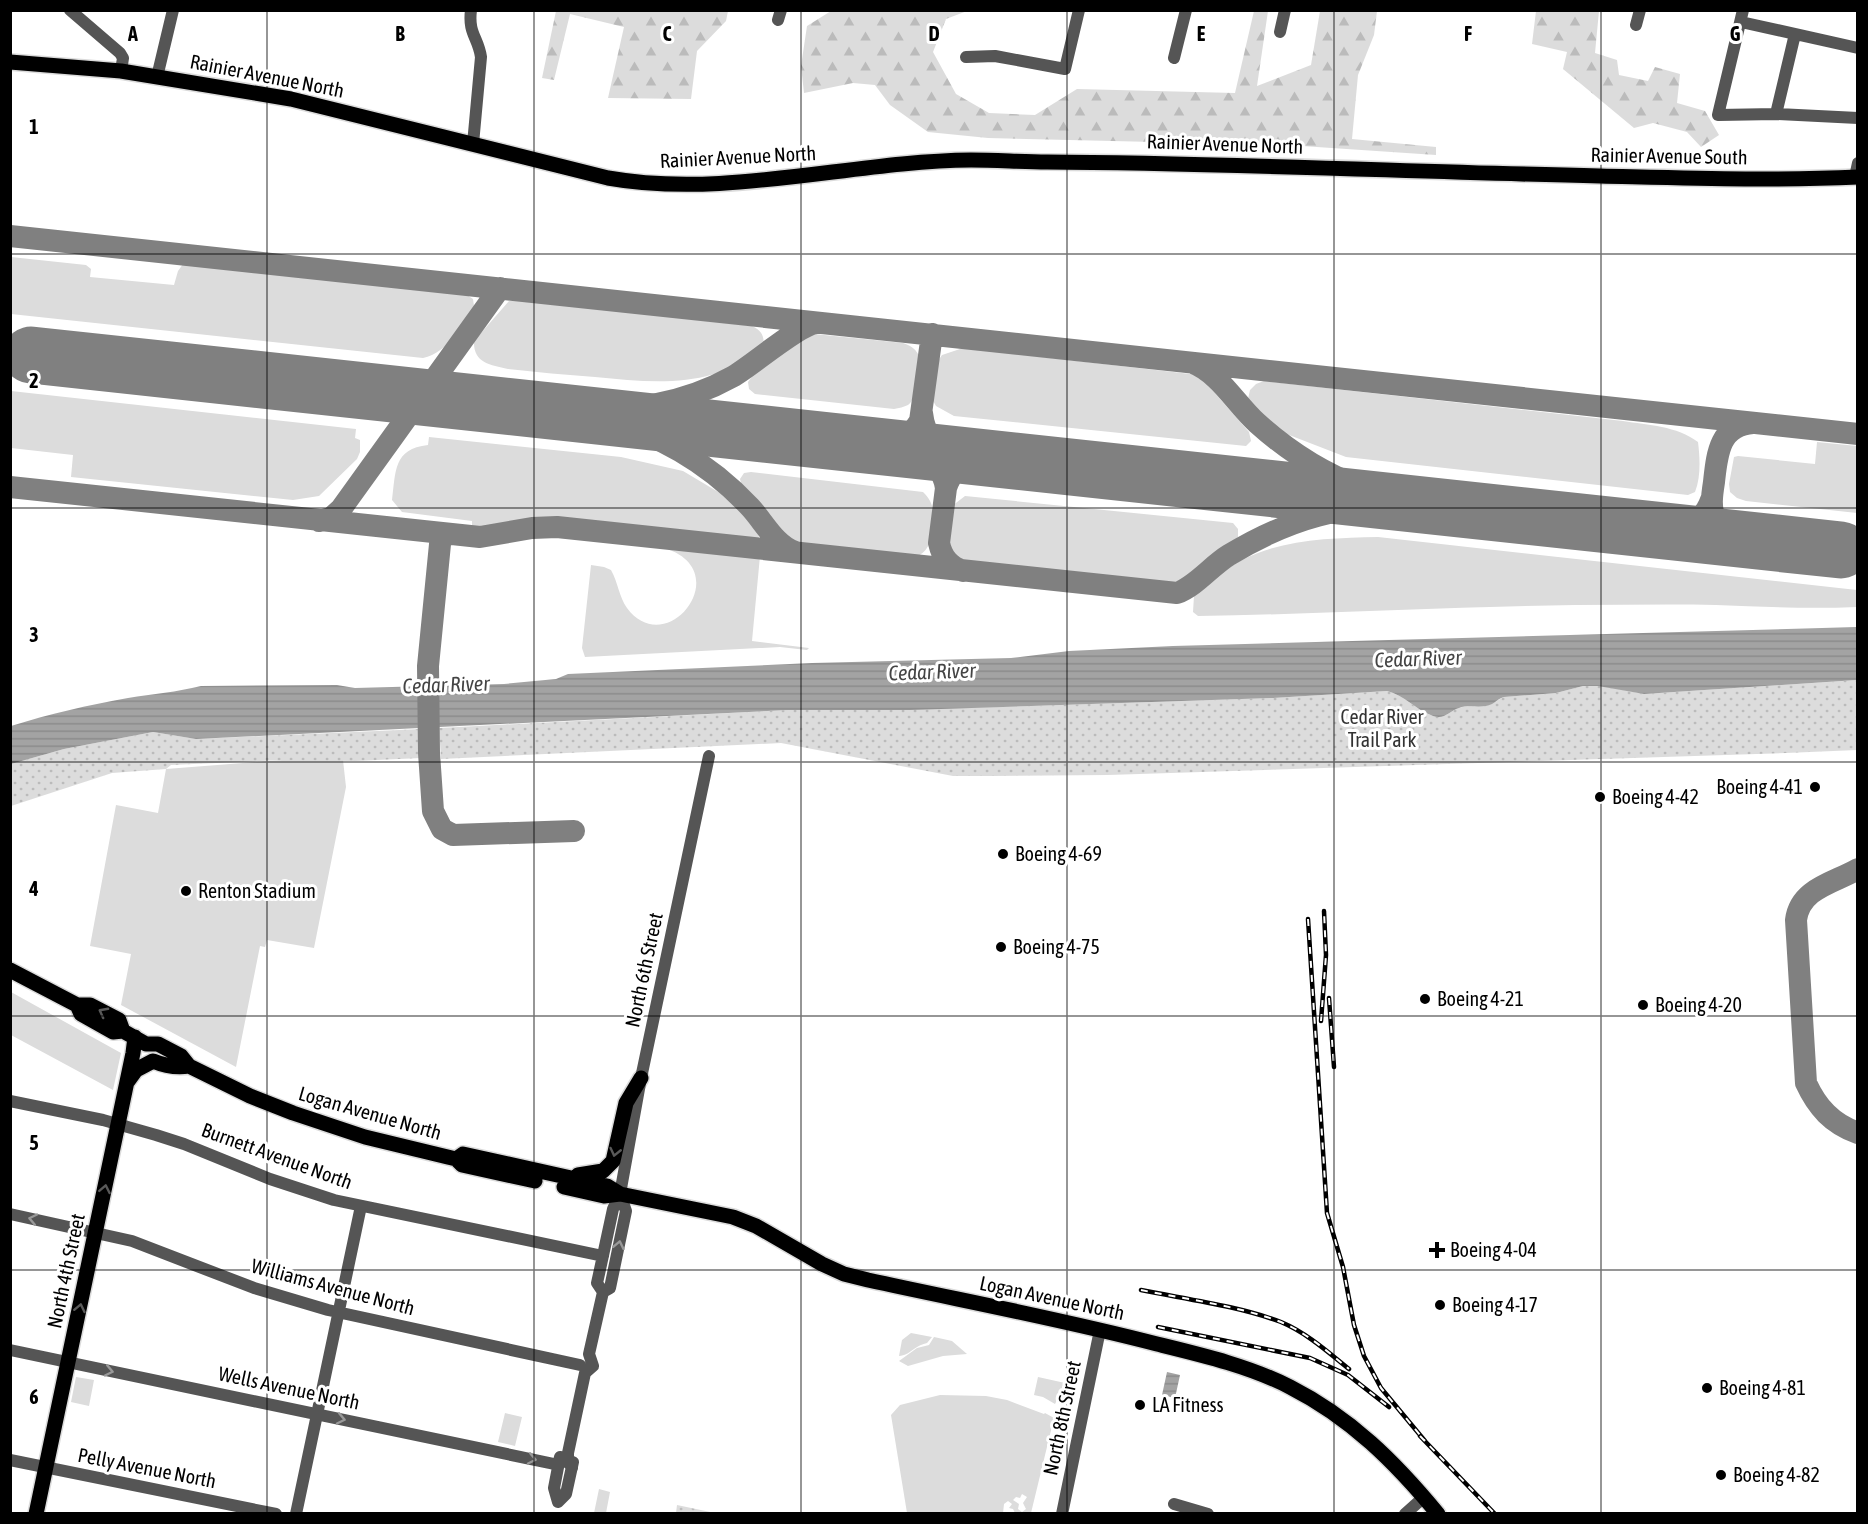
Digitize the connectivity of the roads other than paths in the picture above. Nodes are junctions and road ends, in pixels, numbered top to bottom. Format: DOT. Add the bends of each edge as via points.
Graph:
graph roads {
  1 [pos="70,10"];
  2 [pos="173,10"];
  3 [pos="471,10"];
  4 [pos="1078,10"];
  5 [pos="1186,10"];
  6 [pos="1285,10"];
  7 [pos="1640,10"];
  8 [pos="1742,16"];
  9 [pos="1636,25"];
  10 [pos="1280,32"];
  11 [pos="1795,34"];
  12 [pos="1857,48"];
  13 [pos="966,57"];
  14 [pos="1174,58"];
  15 [pos="10,62"];
  16 [pos="121,71"];
  17 [pos="158,77"];
  18 [pos="1776,114"];
  19 [pos="1857,118"];
  20 [pos="473,144"];
  21 [pos="1857,172"];
  22 [pos="1479,173"];
  23 [pos="709,756"];
  24 [pos="10,970"];
  25 [pos="135,1037"];
  26 [pos="183,1066"];
  27 [pos="641,1078"];
  28 [pos="127,1084"];
  29 [pos="10,1101"];
  30 [pos="118,1124"];
  31 [pos="456,1159"];
  32 [pos="568,1178"];
  33 [pos="621,1194"];
  34 [pos="361,1206"];
  35 [pos="10,1214"];
  36 [pos="96,1232"];
  37 [pos="603,1256"];
  38 [pos="603,1292"];
  39 [pos="337,1312"];
  40 [pos="1100,1330"];
  41 [pos="10,1350"];
  42 [pos="69,1362"];
  43 [pos="587,1365"];
  44 [pos="316,1414"];
  45 [pos="570,1442"];
  46 [pos="10,1460"];
  47 [pos="559,1465"];
  48 [pos="46,1467"];
  49 [pos="1424,1497"];
  50 [pos="1174,1504"];
  51 [pos="556,1508"];
  52 [pos="36,1514"];
  53 [pos="276,1514"];
  54 [pos="296,1514"];
  55 [pos="1062,1514"];
  56 [pos="1208,1514"];
  57 [pos="1405,1514"];
  58 [pos="1438,1514"];
  1 -- 16 [label="street" via="120,53"];
  2 -- 17 [label="street"];
  3 -- 20 [label="street" via="472,33 481,57"];
  4 -- 13 [label="street" via="1065,69 995,56"];
  5 -- 14 [label="street"];
  6 -- 10 [label="street"];
  7 -- 9 [label="street"];
  8 -- 11 [label="street"];
  8 -- 18 [label="street" via="1718,115"];
  11 -- 12 [label="street"];
  11 -- 18 [label="street"];
  15 -- 16 [label="main road, Rainier Avenue North"];
  16 -- 17 [label="main road, Rainier Avenue North"];
  17 -- 20 [label="main road, Rainier Avenue North" via="291,99"];
  18 -- 19 [label="street"];
  20 -- 22 [label="main road, Rainier Avenue North" via="608,178 663,184 742,181 970,160"];
  21 -- 22 [label="main road, Rainier Avenue South" via="1770,179"];
  23 -- 27 [label="street, North 6th Street"];
  24 -- 25 [label="main road, Logan Avenue North" via="76,1005 90,1005 119,1020"];
  25 -- 26 [label="main road, Logan Avenue North" via="153,1054"];
  25 -- 28 [label="main road, North 4th Street"];
  26 -- 28 [label="main road" via="153,1061 136,1070"];
  26 -- 31 [label="main road, Logan Avenue North" via="329,1127"];
  27 -- 32 [label="main road, one-way" via="626,1103 610,1166"];
  27 -- 33 [label="street, North 6th Street"];
  28 -- 30 [label="main road, North 4th Street"];
  29 -- 30 [label="street, Burnett Avenue North"];
  30 -- 34 [label="street, Burnett Avenue North" via="184,1144 270,1179"];
  36 -- 30 [label="main road, North 4th Street, one-way"];
  31 -- 32 [label="main road, Logan Avenue North" via="463,1155"];
  31 -- 33 [label="main road, Logan Avenue North" via="462,1165 604,1196"];
  32 -- 33 [label="main road, Logan Avenue North" via="607,1186"];
  33 -- 37 [label="street, North 6th Street" via="613,1209"];
  38 -- 33 [label="street, North 6th Street, one-way" via="610,1288 626,1211"];
  33 -- 40 [label="main road, Logan Avenue North" via="733,1217 844,1274"];
  34 -- 37 [label="street, Burnett Avenue North"];
  34 -- 39 [label="street"];
  36 -- 35 [label="street, Williams Avenue North, one-way"];
  36 -- 39 [label="street, Williams Avenue North" via="132,1241 254,1288"];
  42 -- 36 [label="main road, North 4th Street, one-way"];
  37 -- 38 [label="street, North 6th Street" via="597,1283"];
  38 -- 43 [label="street, North 6th Street" via="593,1336 585,1341"];
  39 -- 43 [label="street, Williams Avenue North"];
  39 -- 44 [label="street"];
  40 -- 49 [label="main road, Logan Avenue North" via="1220,1360 1290,1387 1372,1442"];
  40 -- 55 [label="street, North 8th Street"];
  41 -- 42 [label="street, Wells Avenue North"];
  42 -- 44 [label="street, Wells Avenue North, one-way"];
  42 -- 48 [label="main road, North 4th Street"];
  43 -- 45 [label="street, North 6th Street" via="575,1390 579,1402"];
  44 -- 47 [label="street, Wells Avenue North, one-way"];
  44 -- 54 [label="street"];
  45 -- 47 [label="street, North 6th Street" via="562,1449"];
  45 -- 51 [label="street, North 6th Street" via="575,1452 572,1468 566,1494"];
  46 -- 48 [label="street, Pelly Avenue North"];
  47 -- 51 [label="street, North 6th Street" via="554,1488"];
  48 -- 52 [label="main road, North 4th Street"];
  48 -- 53 [label="street, Pelly Avenue North"];
  49 -- 57 [label="street"];
  49 -- 58 [label="main road, Logan Avenue North"];
  50 -- 56 [label="street"];
}
